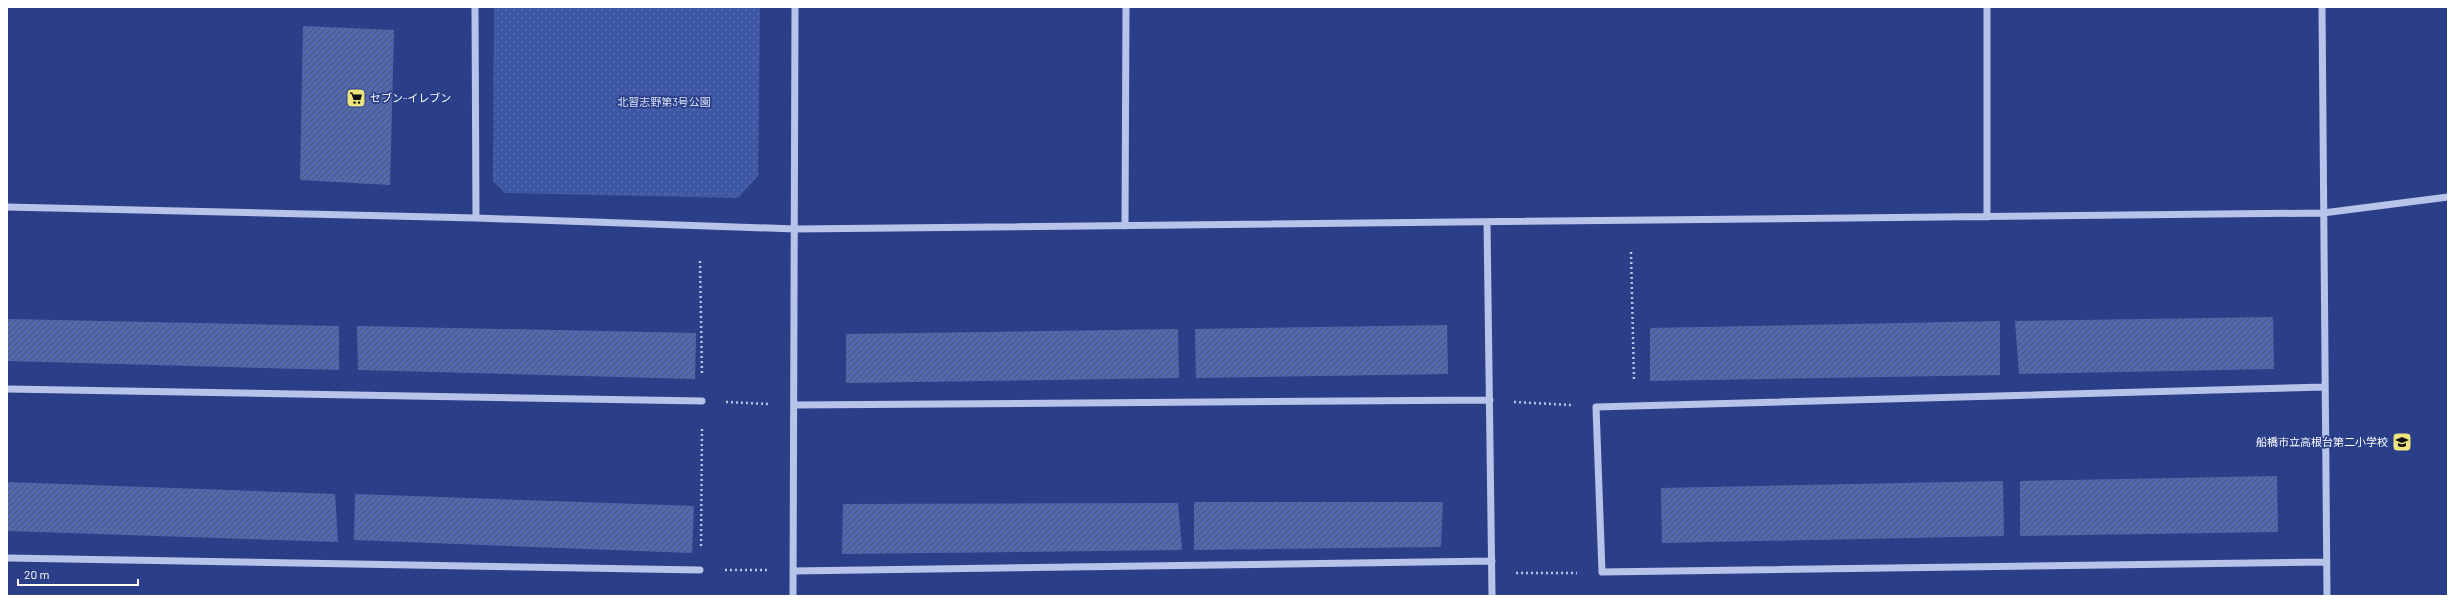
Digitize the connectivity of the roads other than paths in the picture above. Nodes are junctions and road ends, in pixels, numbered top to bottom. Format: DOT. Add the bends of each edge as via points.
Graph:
graph roads {
  1 [pos="475,7"];
  2 [pos="795,7"];
  3 [pos="1126,7"];
  4 [pos="1987,7"];
  5 [pos="2322,7"];
  6 [pos="2448,197"];
  7 [pos="7,208"];
  8 [pos="2323,213"];
  9 [pos="1987,217"];
  10 [pos="476,218"];
  11 [pos="1487,222"];
  12 [pos="1125,226"];
  13 [pos="795,229"];
  14 [pos="2325,387"];
  15 [pos="7,389"];
  16 [pos="1490,400"];
  17 [pos="702,401"];
  18 [pos="794,405"];
  19 [pos="7,558"];
  20 [pos="1492,561"];
  21 [pos="2327,562"];
  22 [pos="700,570"];
  23 [pos="793,571"];
  24 [pos="793,596"];
  25 [pos="1492,596"];
  26 [pos="2327,596"];
  1 -- 10 [label="street"];
  2 -- 13 [label="street"];
  3 -- 12 [label="street"];
  4 -- 9 [label="street"];
  5 -- 8 [label="street"];
  6 -- 8 [label="street"];
  7 -- 10 [label="street"];
  8 -- 9 [label="street"];
  8 -- 14 [label="street"];
  9 -- 11 [label="street"];
  10 -- 13 [label="street"];
  11 -- 12 [label="street"];
  11 -- 16 [label="street"];
  12 -- 13 [label="street"];
  13 -- 18 [label="street"];
  14 -- 21 [label="street"];
  14 -- 21 [label="street" via="1596,407 1602,572"];
  15 -- 17 [label="street"];
  16 -- 18 [label="street"];
  16 -- 20 [label="street"];
  18 -- 23 [label="street"];
  19 -- 22 [label="street"];
  20 -- 23 [label="street"];
  20 -- 25 [label="street"];
  21 -- 26 [label="street"];
  23 -- 24 [label="street"];
}
